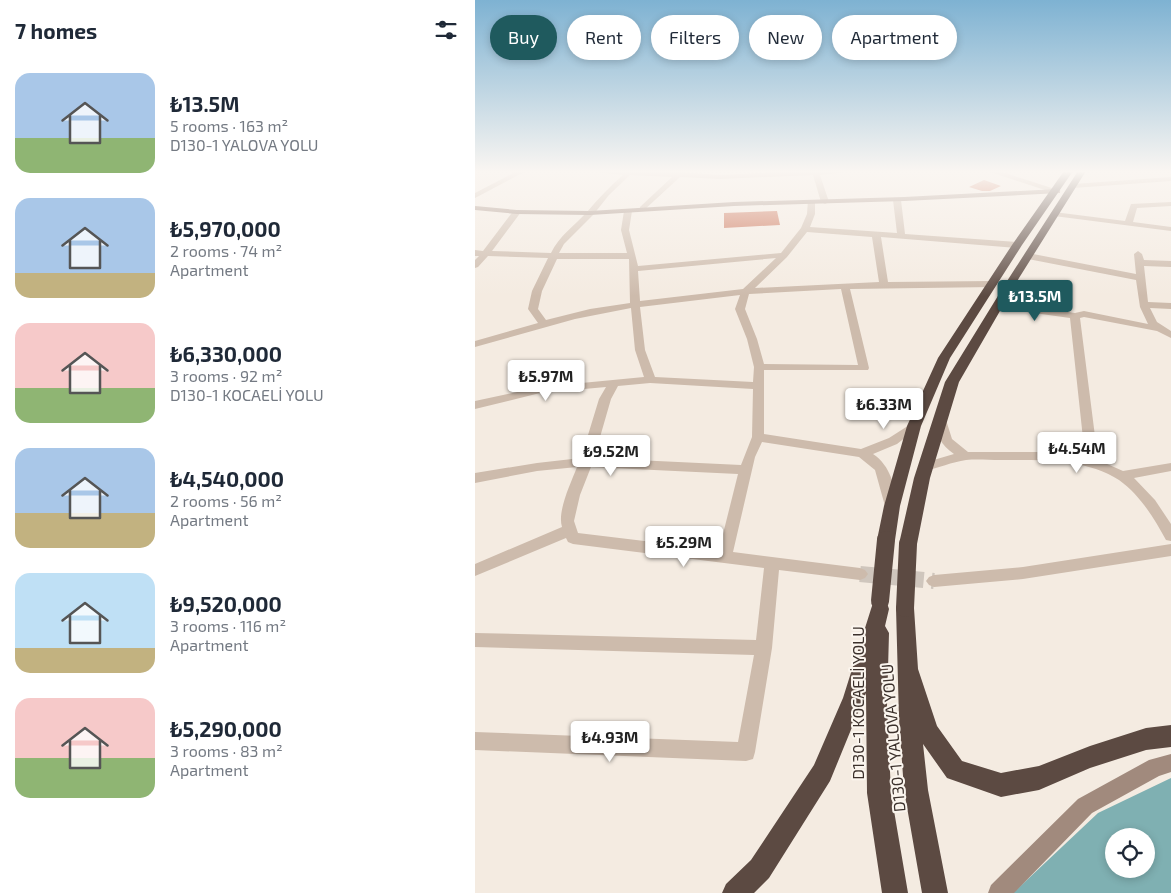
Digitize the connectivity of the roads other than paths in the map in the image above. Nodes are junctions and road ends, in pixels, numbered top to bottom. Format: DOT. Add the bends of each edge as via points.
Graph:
graph roads {
  1 [pos="517,212"];
  2 [pos="566,213"];
  3 [pos="590,213"];
  4 [pos="594,213"];
  5 [pos="628,213"];
  6 [pos="811,213"];
  7 [pos="898,213"];
  8 [pos="1041,213"];
  9 [pos="1132,213"];
  10 [pos="1055,214"];
  11 [pos="1128,224"];
  12 [pos="805,229"];
  13 [pos="1171,229"];
  14 [pos="876,234"];
  15 [pos="901,236"];
  16 [pos="1017,245"];
  17 [pos="475,253"];
  18 [pos="485,254"];
  19 [pos="784,255"];
  20 [pos="554,256"];
  21 [pos="632,256"];
  22 [pos="1029,256"];
  23 [pos="1171,264"];
  24 [pos="475,265"];
  25 [pos="633,270"];
  26 [pos="1141,278"];
  27 [pos="884,284"];
  28 [pos="993,284"];
  29 [pos="845,286"];
  30 [pos="745,293"];
  31 [pos="635,305"];
  32 [pos="998,305"];
  33 [pos="1145,305"];
  34 [pos="1171,306"];
  35 [pos="1075,316"];
  36 [pos="544,324"];
  37 [pos="1160,329"];
  38 [pos="1171,335"];
  39 [pos="475,344"];
  40 [pos="759,367"];
  41 [pos="650,380"];
  42 [pos="614,383"];
  43 [pos="759,386"];
  44 [pos="475,405"];
  45 [pos="940,417"];
  46 [pos="915,426"];
  47 [pos="758,437"];
  48 [pos="862,452"];
  49 [pos="966,456"];
  50 [pos="586,462"];
  51 [pos="1092,464"];
  52 [pos="925,467"];
  53 [pos="1171,467"];
  54 [pos="746,470"];
  55 [pos="1122,476"];
  56 [pos="475,478"];
  57 [pos="892,506"];
  58 [pos="570,530"];
  59 [pos="1171,536"];
  60 [pos="1171,550"];
  61 [pos="724,558"];
  62 [pos="771,563"];
  63 [pos="475,570"];
  64 [pos="859,574"];
  65 [pos="934,581"];
  66 [pos="880,605"];
  67 [pos="475,640"];
  68 [pos="764,648"];
  69 [pos="907,666"];
  70 [pos="1171,736"];
  71 [pos="475,742"];
  72 [pos="1171,763"];
  73 [pos="735,893"];
  74 [pos="895,893"];
  75 [pos="935,893"];
  76 [pos="999,893"];
  1 -- 18 [label="street"];
  2 -- 3 [label="street"];
  3 -- 4 [label="street"];
  3 -- 20 [label="street" via="560,243"];
  5 -- 21 [label="street" via="625,230"];
  6 -- 12 [label="street"];
  7 -- 15 [label="street"];
  8 -- 16 [label="highway"];
  9 -- 11 [label="street"];
  10 -- 11 [label="street"];
  10 -- 22 [label="highway"];
  11 -- 13 [label="street"];
  12 -- 14 [label="street"];
  12 -- 19 [label="street"];
  14 -- 15 [label="street"];
  14 -- 27 [label="street"];
  15 -- 16 [label="street"];
  16 -- 28 [label="highway"];
  17 -- 18 [label="street"];
  18 -- 20 [label="street"];
  18 -- 24 [label="street"];
  19 -- 25 [label="street"];
  19 -- 30 [label="street"];
  20 -- 21 [label="street"];
  20 -- 36 [label="street" via="537,291 533,308"];
  21 -- 25 [label="street"];
  22 -- 26 [label="street"];
  22 -- 32 [label="highway"];
  23 -- 26 [label="street" via="1139,258"];
  25 -- 31 [label="street"];
  26 -- 33 [label="street"];
  27 -- 28 [label="street"];
  27 -- 29 [label="street"];
  28 -- 46 [label="highway" via="944,358"];
  29 -- 30 [label="street"];
  29 -- 40 [label="street" via="864,368"];
  30 -- 31 [label="street"];
  30 -- 40 [label="street" via="740,309 753,339"];
  31 -- 36 [label="street"];
  31 -- 41 [label="street" via="640,350"];
  32 -- 35 [label="street"];
  32 -- 45 [label="highway" via="952,382"];
  33 -- 34 [label="street"];
  33 -- 37 [label="street" via="1152,324"];
  35 -- 37 [label="street" via="1084,314"];
  35 -- 51 [label="street"];
  36 -- 39 [label="street"];
  37 -- 38 [label="street"];
  40 -- 43 [label="street"];
  41 -- 42 [label="street"];
  41 -- 43 [label="street"];
  42 -- 44 [label="street" via="540,390"];
  42 -- 50 [label="street" via="605,399"];
  43 -- 47 [label="street"];
  45 -- 49 [label="street" via="945,440"];
  45 -- 52 [label="highway"];
  46 -- 48 [label="street" via="893,441"];
  46 -- 57 [label="highway"];
  47 -- 48 [label="street"];
  47 -- 54 [label="street"];
  48 -- 57 [label="street" via="875,459 883,472"];
  49 -- 51 [label="street" via="1019,456"];
  49 -- 52 [label="street"];
  50 -- 54 [label="street"];
  50 -- 56 [label="street"];
  50 -- 58 [label="street" via="573,495 567,521"];
  51 -- 55 [label="street"];
  52 -- 69 [label="highway, D130-1 YALOVA YOLU, bridge" via="909,544 905,608"];
  53 -- 55 [label="street"];
  54 -- 61 [label="street"];
  55 -- 59 [label="street" via="1141,491"];
  57 -- 66 [label="highway, bridge"];
  58 -- 61 [label="street" via="573,538"];
  58 -- 63 [label="street"];
  60 -- 65 [label="street" via="1023,573"];
  61 -- 62 [label="street"];
  62 -- 64 [label="street"];
  62 -- 68 [label="street"];
  66 -- 73 [label="highway" via="854,698 822,773 760,869"];
  66 -- 74 [label="highway, D130-1 KOCAELİ YOLU" via="876,706 879,793"];
  67 -- 68 [label="street"];
  68 -- 71 [label="street" via="746,752"];
  69 -- 70 [label="highway" via="928,732 955,770 1001,785 1039,778 1146,739"];
  69 -- 75 [label="highway, D130-1 YALOVA YOLU" via="916,790"];
  72 -- 76 [label="street" via="1156,767 1085,806"];
}
